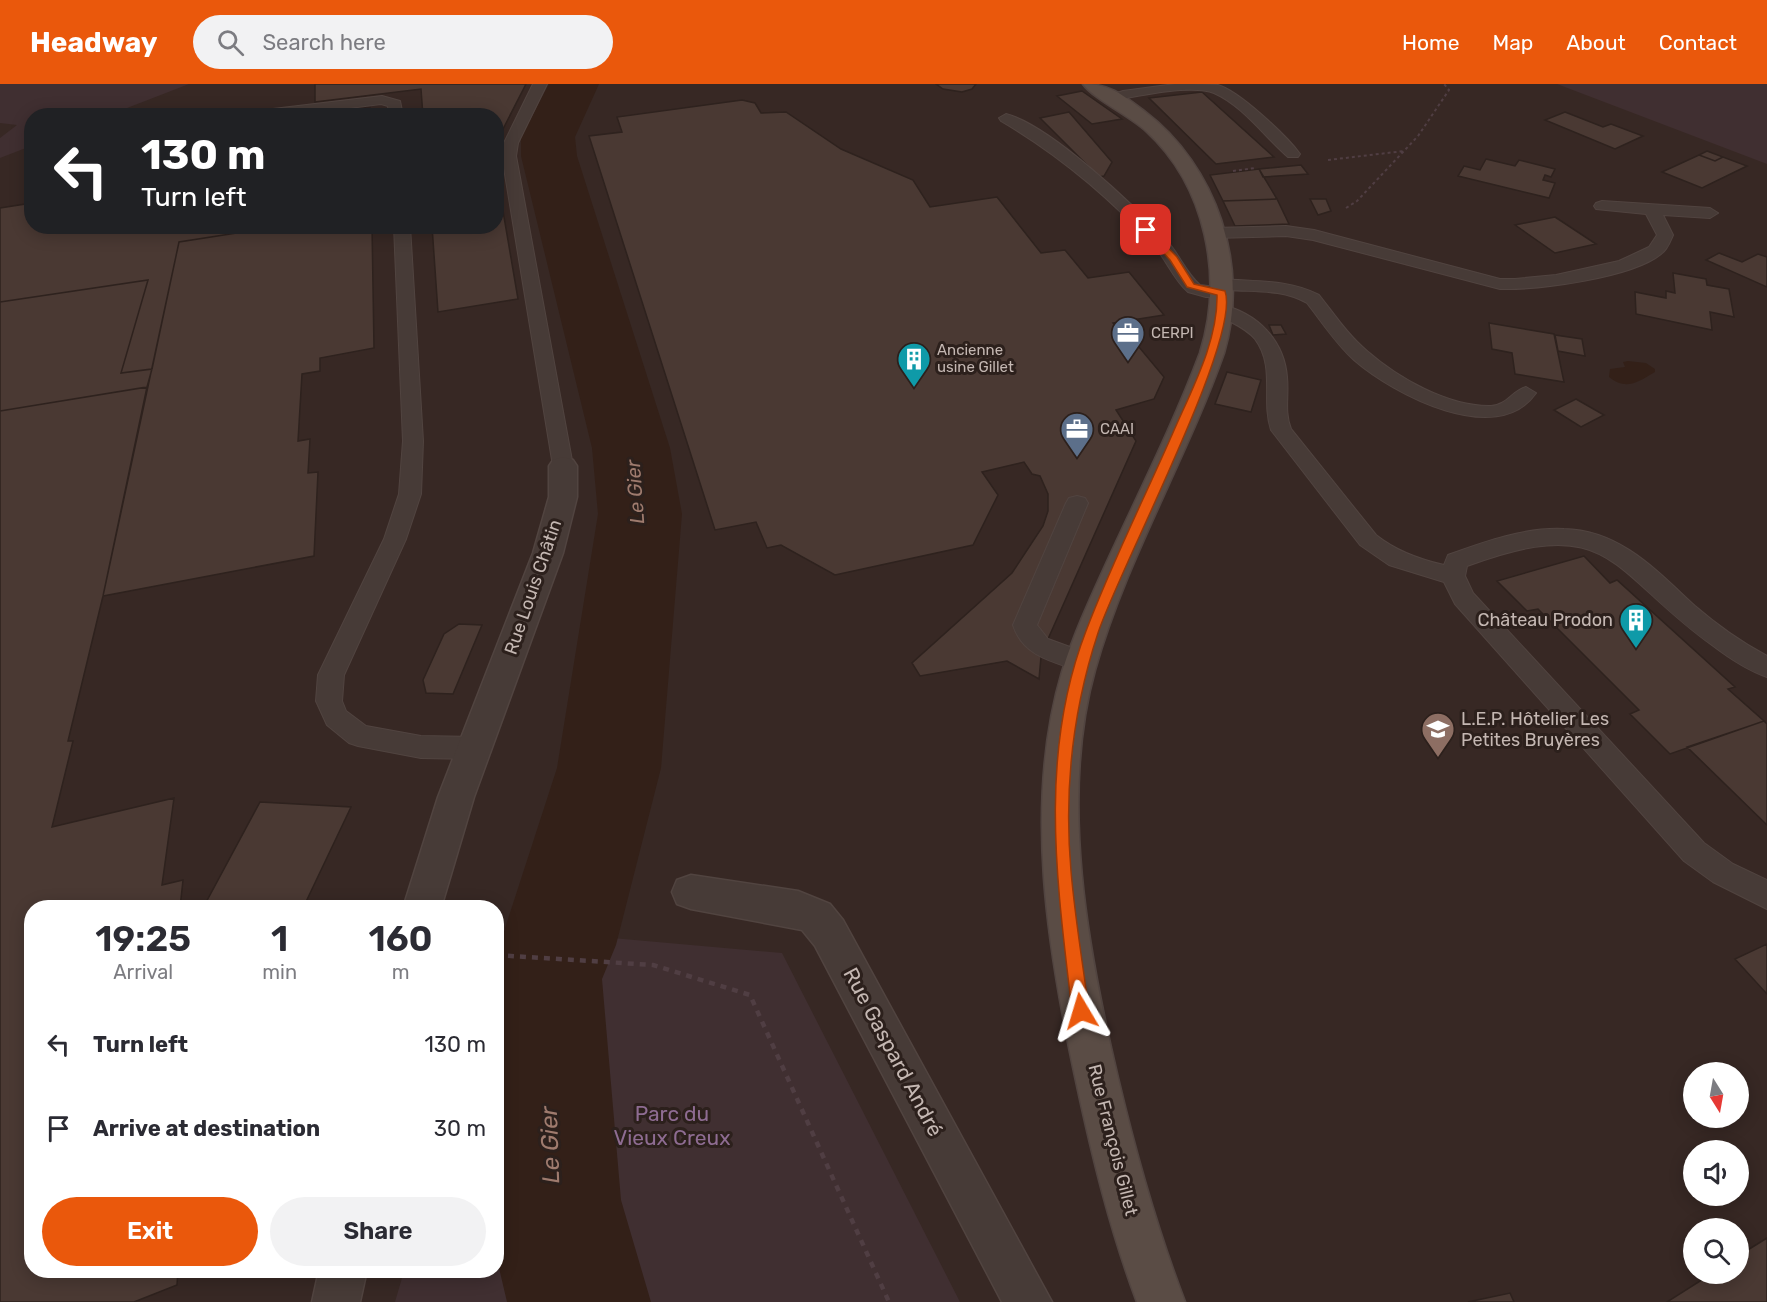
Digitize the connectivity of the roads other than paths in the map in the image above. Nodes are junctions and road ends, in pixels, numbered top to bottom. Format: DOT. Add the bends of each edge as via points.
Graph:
graph roads {
  1 [pos="540,84"];
  2 [pos="1102,90"];
  3 [pos="314,108"];
  4 [pos="395,108"];
  5 [pos="1006,118"];
  6 [pos="1293,154"];
  7 [pos="1602,207"];
  8 [pos="1652,210"];
  9 [pos="1710,213"];
  10 [pos="1214,232"];
  11 [pos="402,234"];
  12 [pos="1222,295"];
  13 [pos="1526,393"];
  14 [pos="563,466"];
  15 [pos="1077,503"];
  16 [pos="1453,576"];
  17 [pos="1083,662"];
  18 [pos="1767,667"];
  19 [pos="475,748"];
  20 [pos="691,892"];
  21 [pos="1767,895"];
  22 [pos="424,900"];
  23 [pos="341,1278"];
  24 [pos="336,1302"];
  25 [pos="1028,1302"];
  26 [pos="1161,1302"];
  1 -- 14 [label="lane, Rue Louis Châtin" via="511,143 509,156"];
  2 -- 6 [label="lane" via="1213,88 1230,98"];
  2 -- 10 [label="main road, Rue François Gillet" via="1142,117 1169,143 1191,176"];
  3 -- 4 [label="lane" via="391,100"];
  5 -- 12 [label="lane" via="1074,160 1174,258 1191,285"];
  7 -- 8 [label="lane"];
  8 -- 9 [label="lane"];
  8 -- 10 [label="lane" via="1665,235 1654,252 1617,266 1524,286 1500,284 1314,235 1286,231"];
  10 -- 12 [label="main road, Rue François Gillet" via="1221,260"];
  11 -- 19 [label="lane" via="413,441 410,494 395,539 332,675 329,701 336,718 358,735 421,747"];
  12 -- 13 [label="lane" via="1291,289 1303,293 1360,355 1385,374 1446,404 1493,411 1513,407"];
  12 -- 16 [label="lane" via="1261,333 1276,366 1275,415 1281,430 1368,540 1383,555 1404,564"];
  12 -- 17 [label="main road, Rue François Gillet" via="1206,369 1092,632"];
  14 -- 19 [label="street, Rue Louis Châtin" via="563,497 548,553"];
  15 -- 17 [label="lane" via="1025,625 1026,634 1033,641"];
  16 -- 18 [label="lane" via="1456,561 1480,552 1545,538 1576,537 1607,546 1629,559 1701,624 1746,657"];
  16 -- 21 [label="lane" via="1463,598 1694,852 1723,873"];
  17 -- 26 [label="main road, Rue François Gillet" via="1070,707 1063,778 1063,870 1081,1011 1122,1187"];
  19 -- 22 [label="street, Rue Louis Châtin"];
  20 -- 25 [label="street, Rue Gaspard André" via="798,909 816,917 829,933"];
  23 -- 24 [label="street"];
}
